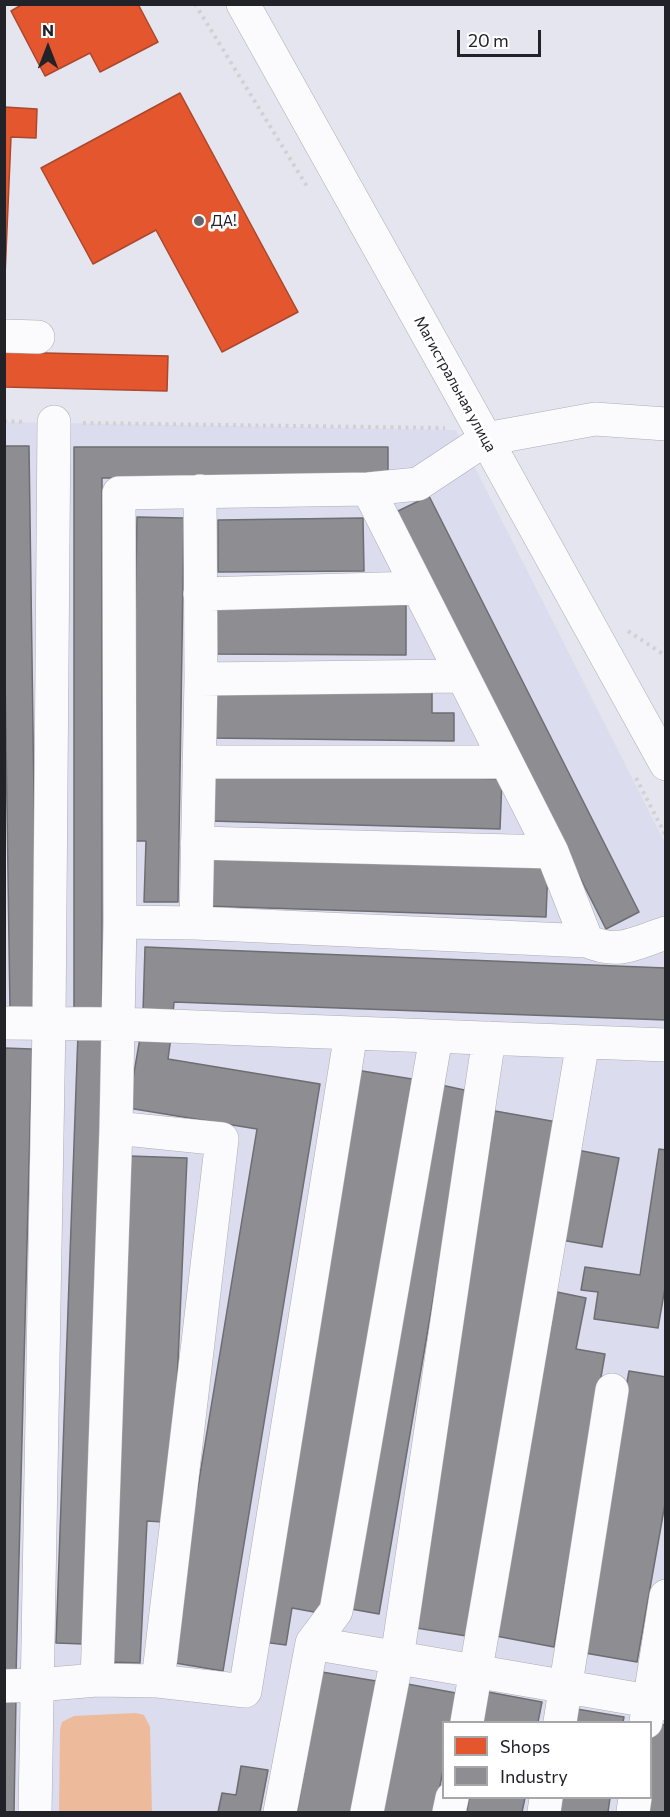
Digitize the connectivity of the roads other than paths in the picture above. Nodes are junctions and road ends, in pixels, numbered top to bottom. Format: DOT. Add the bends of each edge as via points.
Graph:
graph roads {
  1 [pos="243,4"];
  2 [pos="4,336"];
  3 [pos="38,337"];
  4 [pos="54,422"];
  5 [pos="666,424"];
  6 [pos="471,434"];
  7 [pos="368,489"];
  8 [pos="200,491"];
  9 [pos="418,588"];
  10 [pos="201,594"];
  11 [pos="462,676"];
  12 [pos="201,679"];
  13 [pos="199,762"];
  14 [pos="506,762"];
  15 [pos="666,764"];
  16 [pos="197,843"];
  17 [pos="552,852"];
  18 [pos="120,922"];
  19 [pos="196,923"];
  20 [pos="666,933"];
  21 [pos="587,941"];
  22 [pos="49,1022"];
  23 [pos="4,1023"];
  24 [pos="118,1024"];
  25 [pos="351,1033"];
  26 [pos="436,1036"];
  27 [pos="489,1038"];
  28 [pos="583,1042"];
  29 [pos="666,1045"];
  30 [pos="116,1128"];
  31 [pos="612,1390"];
  32 [pos="666,1596"];
  33 [pos="312,1643"];
  34 [pos="397,1658"];
  35 [pos="477,1672"];
  36 [pos="97,1680"];
  37 [pos="158,1681"];
  38 [pos="37,1685"];
  39 [pos="4,1686"];
  40 [pos="566,1687"];
  41 [pos="654,1709"];
  42 [pos="467,1721"];
  43 [pos="560,1721"];
  44 [pos="35,1812"];
  45 [pos="280,1812"];
  46 [pos="367,1812"];
  1 -- 6 [label="main road, Магистральная улица"];
  2 -- 3 [label="main road"];
  4 -- 22 [label="main road"];
  5 -- 6 [label="main road" via="595,418"];
  6 -- 7 [label="main road" via="418,484"];
  6 -- 15 [label="main road, Магистральная улица"];
  7 -- 8 [label="main road"];
  7 -- 9 [label="main road"];
  8 -- 10 [label="main road"];
  8 -- 18 [label="main road" via="119,493"];
  9 -- 10 [label="main road"];
  9 -- 11 [label="main road"];
  10 -- 12 [label="main road"];
  11 -- 12 [label="main road"];
  11 -- 14 [label="main road"];
  12 -- 13 [label="main road"];
  13 -- 14 [label="main road"];
  13 -- 16 [label="main road"];
  14 -- 17 [label="main road"];
  16 -- 17 [label="main road"];
  16 -- 19 [label="main road"];
  17 -- 21 [label="main road"];
  18 -- 19 [label="main road"];
  18 -- 24 [label="main road"];
  19 -- 21 [label="main road"];
  20 -- 21 [label="main road" via="619,949 602,948"];
  22 -- 23 [label="main road"];
  22 -- 24 [label="main road"];
  22 -- 38 [label="main road"];
  24 -- 25 [label="main road"];
  24 -- 30 [label="main road"];
  25 -- 26 [label="main road"];
  25 -- 37 [label="main road" via="245,1691"];
  26 -- 27 [label="main road"];
  26 -- 33 [label="main road" via="336,1611"];
  27 -- 28 [label="main road"];
  27 -- 34 [label="main road"];
  28 -- 29 [label="main road"];
  28 -- 35 [label="main road"];
  30 -- 36 [label="main road"];
  30 -- 37 [label="main road" via="222,1139"];
  31 -- 40 [label="main road"];
  32 -- 41 [label="main road"];
  33 -- 34 [label="main road"];
  33 -- 45 [label="main road"];
  34 -- 35 [label="main road"];
  34 -- 46 [label="main road"];
  35 -- 40 [label="main road"];
  35 -- 42 [label="main road"];
  36 -- 37 [label="main road"];
  36 -- 38 [label="main road"];
  38 -- 39 [label="main road"];
  38 -- 44 [label="main road"];
  40 -- 41 [label="main road"];
  40 -- 43 [label="main road"];
}
